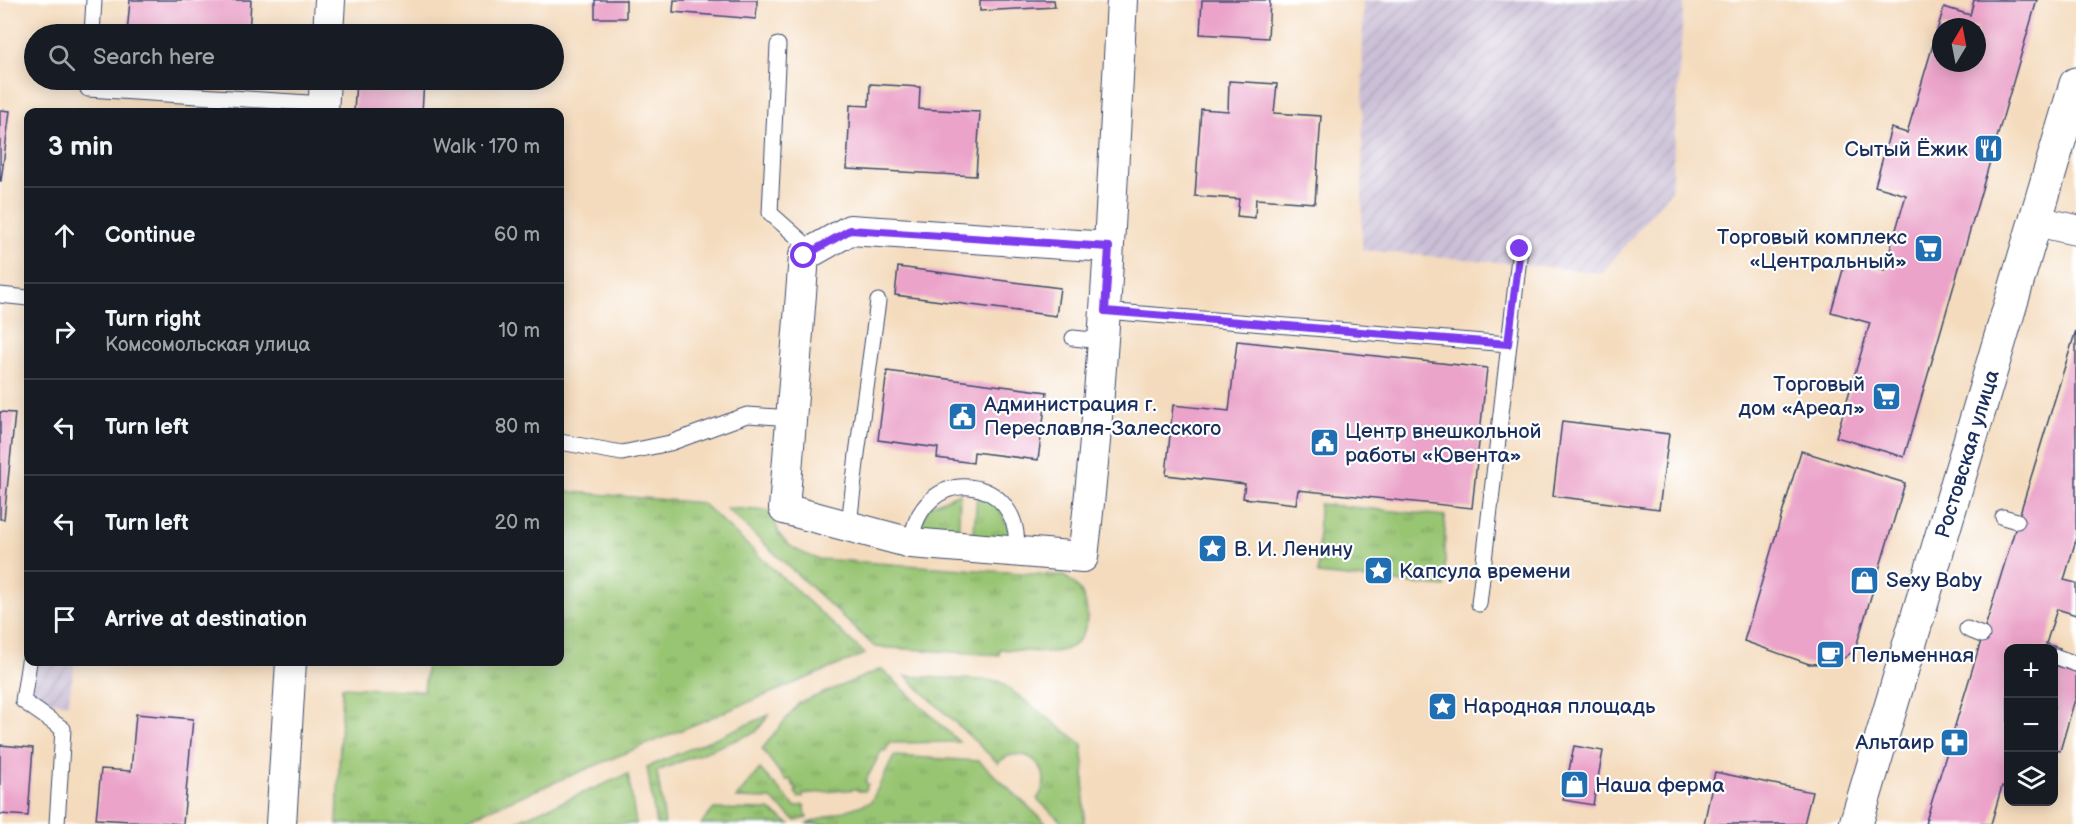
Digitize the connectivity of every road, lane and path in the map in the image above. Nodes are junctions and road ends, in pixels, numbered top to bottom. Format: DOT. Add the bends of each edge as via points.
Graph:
graph roads {
  1 [pos="94,0"];
  2 [pos="330,0"];
  3 [pos="1122,0"];
  4 [pos="93,24"];
  5 [pos="329,24"];
  6 [pos="778,45"];
  7 [pos="2076,84"];
  8 [pos="112,90"];
  9 [pos="324,99"];
  10 [pos="2036,221"];
  11 [pos="2076,230"];
  12 [pos="1109,247"];
  13 [pos="1520,249"];
  14 [pos="813,250"];
  15 [pos="0,295"];
  16 [pos="24,298"];
  17 [pos="878,301"];
  18 [pos="1105,311"];
  19 [pos="1508,344"];
  20 [pos="792,418"];
  21 [pos="564,443"];
  22 [pos="849,525"];
  23 [pos="911,543"];
  24 [pos="1017,552"];
  25 [pos="1479,604"];
  26 [pos="1967,629"];
  27 [pos="1982,635"];
  28 [pos="2058,657"];
  29 [pos="2076,664"];
  30 [pos="28,666"];
  31 [pos="291,666"];
  32 [pos="57,824"];
  33 [pos="281,824"];
  34 [pos="1856,824"];
  1 -- 4 [label="lane"];
  2 -- 5 [label="street"];
  3 -- 12 [label="street"];
  6 -- 14 [label="lane" via="770,213"];
  7 -- 10 [label="main road, Ростовская улица"];
  8 -- 9 [label="lane"];
  10 -- 11 [label="street"];
  10 -- 34 [label="main road, Ростовская улица"];
  12 -- 14 [label="street" via="850,230"];
  12 -- 18 [label="street"];
  13 -- 19 [label="lane"];
  14 -- 20 [label="street" via="804,256"];
  15 -- 16 [label="lane"];
  17 -- 22 [label="lane"];
  18 -- 19 [label="lane"];
  18 -- 24 [label="street" via="1088,339 1087,562"];
  19 -- 25 [label="lane"];
  20 -- 21 [label="lane" via="747,415 670,443 622,453"];
  20 -- 22 [label="street" via="784,509"];
  22 -- 23 [label="street"];
  23 -- 24 [label="street"];
  23 -- 24 [label="lane" via="914,523 927,502 946,490 967,487 991,494 1007,508 1017,532"];
  26 -- 27 [label="lane"];
  28 -- 29 [label="lane"];
  30 -- 32 [label="lane" via="23,701 63,729"];
  31 -- 33 [label="street"];
}
